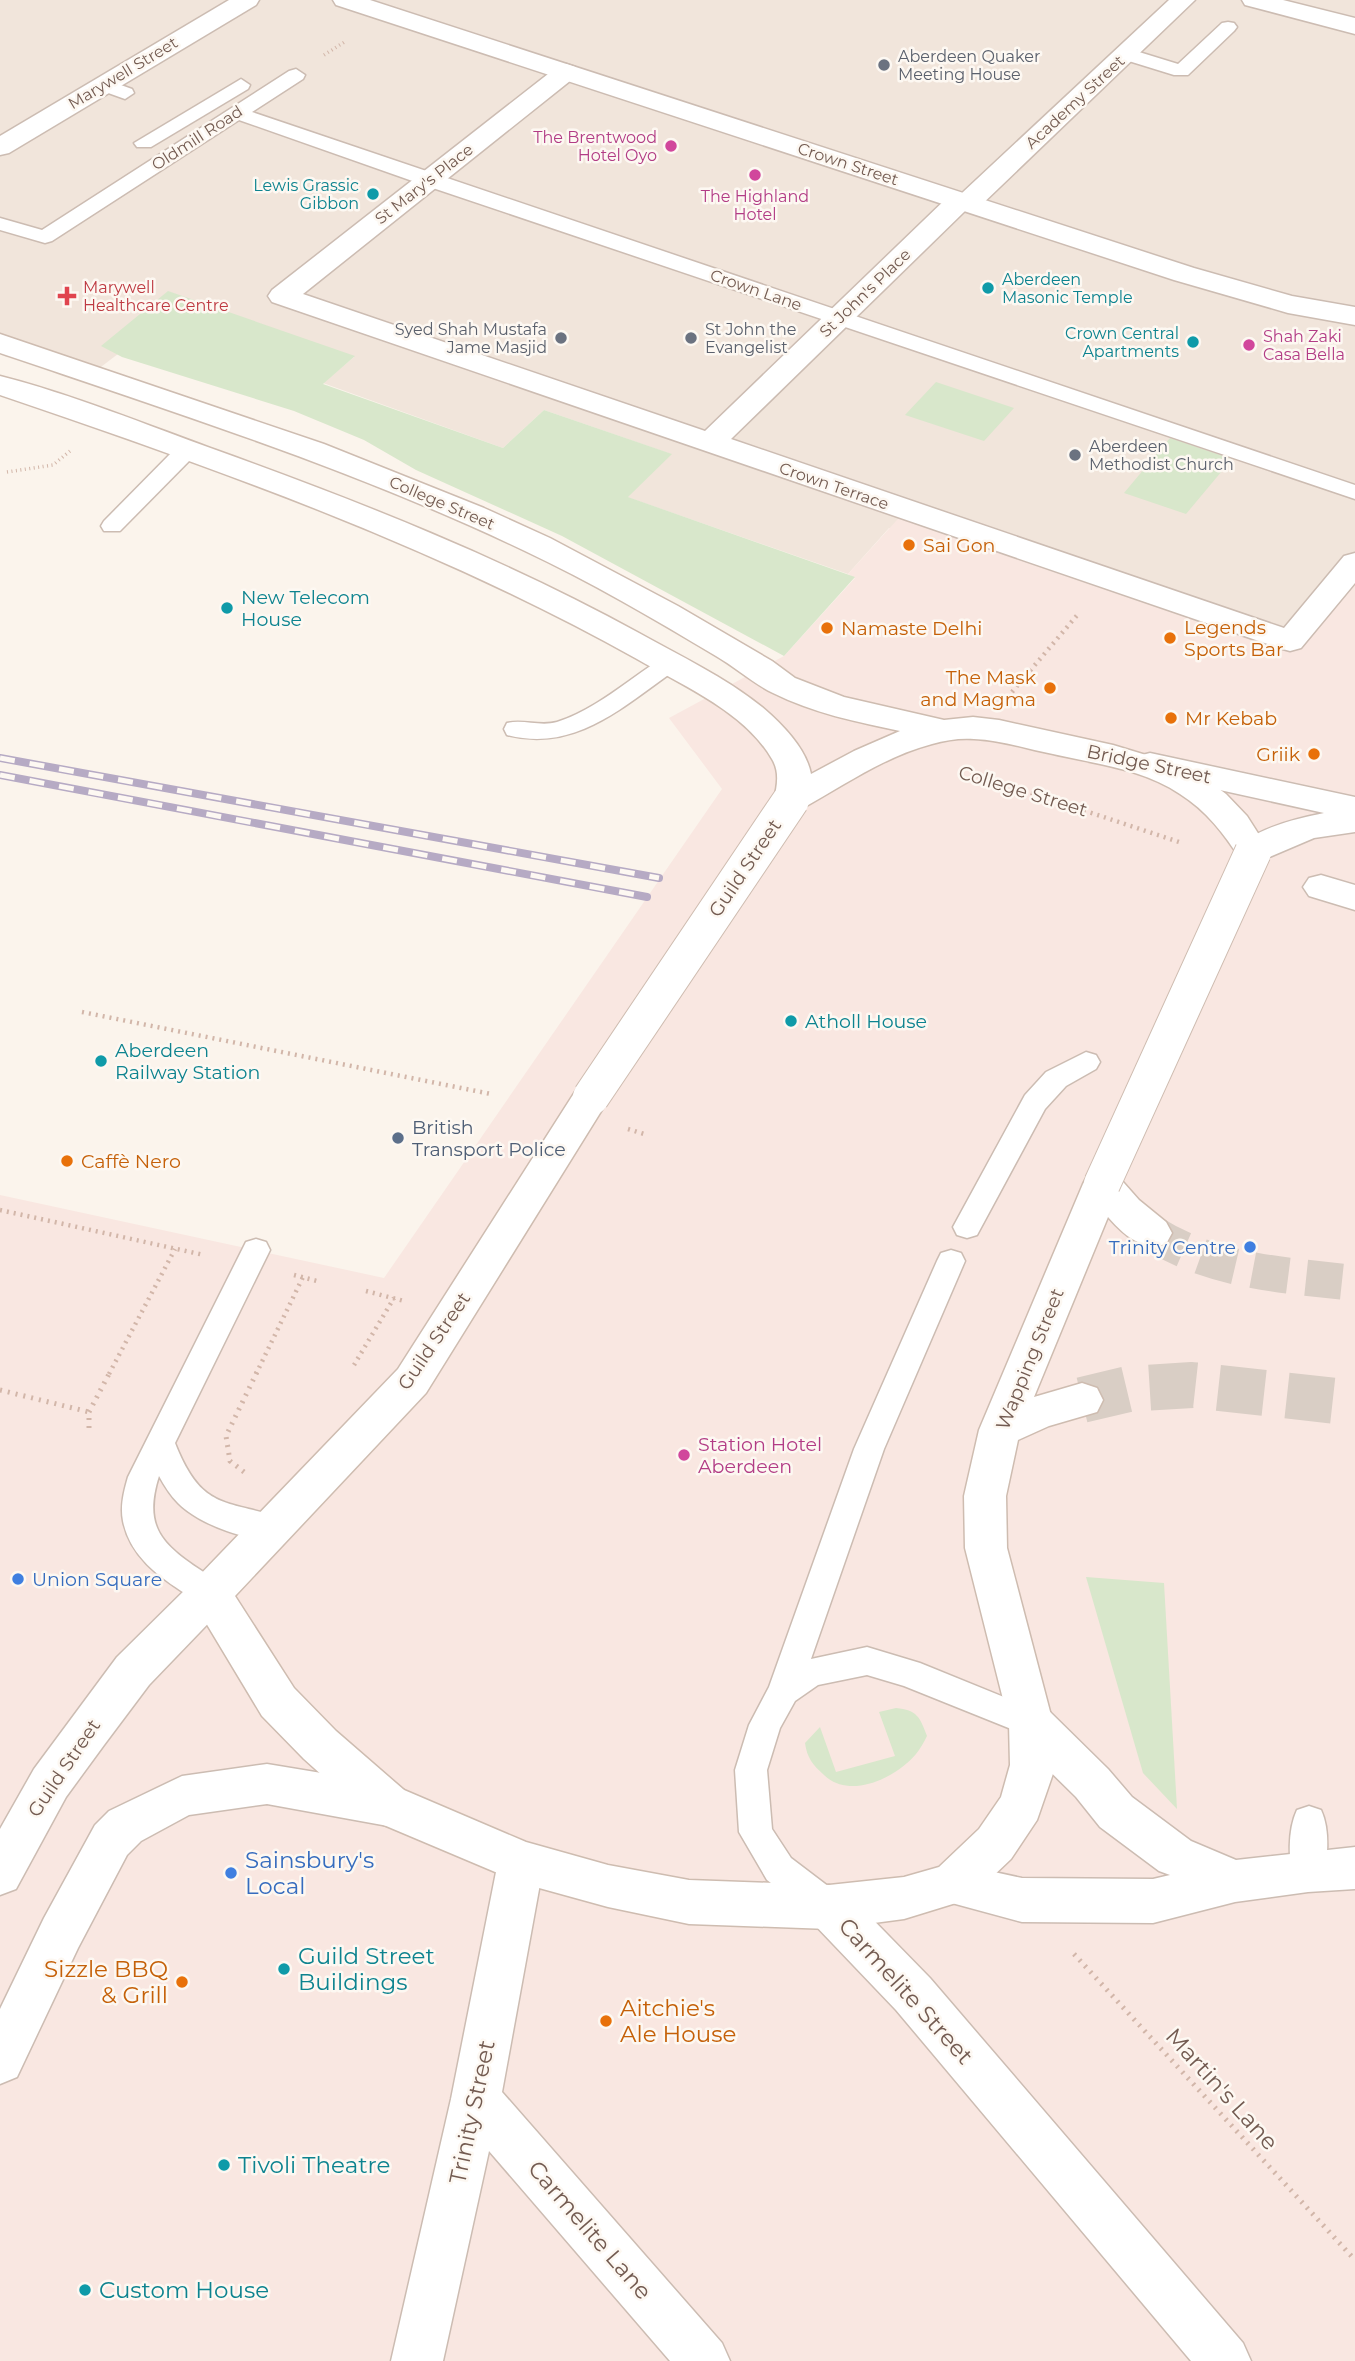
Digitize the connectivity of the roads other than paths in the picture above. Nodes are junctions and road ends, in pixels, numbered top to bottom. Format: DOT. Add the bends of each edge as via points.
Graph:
graph roads {
  1 [pos="247,0"];
  2 [pos="345,0"];
  3 [pos="1184,0"];
  4 [pos="1254,0"];
  5 [pos="1355,26"];
  6 [pos="1228,27"];
  7 [pos="1126,54"];
  8 [pos="566,72"];
  9 [pos="296,75"];
  10 [pos="241,85"];
  11 [pos="237,113"];
  12 [pos="5,138"];
  13 [pos="144,144"];
  14 [pos="428,180"];
  15 [pos="964,202"];
  16 [pos="0,224"];
  17 [pos="282,296"];
  18 [pos="1355,316"];
  19 [pos="839,318"];
  20 [pos="0,343"];
  21 [pos="0,385"];
  22 [pos="709,443"];
  23 [pos="187,450"];
  24 [pos="1355,492"];
  25 [pos="112,526"];
  26 [pos="1355,563"];
  27 [pos="669,664"];
  28 [pos="861,712"];
  29 [pos="516,729"];
  30 [pos="943,730"];
  31 [pos="1150,764"];
  32 [pos="791,800"];
  33 [pos="1355,808"];
  34 [pos="1355,820"];
  35 [pos="1253,852"];
  36 [pos="1321,887"];
  37 [pos="1355,898"];
  38 [pos="1086,1062"];
  39 [pos="1102,1184"];
  40 [pos="967,1227"];
  41 [pos="1152,1233"];
  42 [pos="256,1250"];
  43 [pos="951,1261"];
  44 [pos="1082,1399"];
  45 [pos="1000,1430"];
  46 [pos="160,1443"];
  47 [pos="274,1528"];
  48 [pos="210,1594"];
  49 [pos="784,1691"];
  50 [pos="1031,1723"];
  51 [pos="388,1805"];
  52 [pos="1309,1821"];
  53 [pos="521,1863"];
  54 [pos="1355,1868"];
  55 [pos="1308,1871"];
  56 [pos="0,1874"];
  57 [pos="1235,1881"];
  58 [pos="953,1884"];
  59 [pos="830,1907"];
  60 [pos="0,2061"];
  61 [pos="477,2099"];
  62 [pos="417,2361"];
  63 [pos="704,2361"];
  64 [pos="1225,2361"];
  1 -- 12 [label="street, Marywell Street" via="115,89"];
  2 -- 8 [label="street, Crown Street"];
  3 -- 7 [label="street, Academy Street"];
  4 -- 5 [label="street"];
  6 -- 7 [label="lane" via="1181,71"];
  7 -- 15 [label="street, Academy Street"];
  8 -- 14 [label="street, St Mary's Place"];
  8 -- 15 [label="street, Crown Street"];
  9 -- 11 [label="lane, Oldmill Road"];
  10 -- 13 [label="lane" via="180,114"];
  11 -- 14 [label="lane, Crown Lane"];
  11 -- 16 [label="lane, Oldmill Road" via="45,237"];
  14 -- 17 [label="street, St Mary's Place"];
  14 -- 19 [label="lane, Crown Lane"];
  15 -- 18 [label="street, Crown Street" via="1236,289"];
  15 -- 19 [label="street, St John's Place"];
  17 -- 22 [label="street, Crown Terrace"];
  19 -- 22 [label="street, St John's Place"];
  19 -- 24 [label="lane, Crown Lane"];
  20 -- 28 [label="street, College Street" via="313,450 473,515 667,613 783,685"];
  21 -- 23 [label="street"];
  22 -- 26 [label="street, Crown Terrace" via="1290,641"];
  23 -- 25 [label="lane"];
  23 -- 27 [label="street" via="387,526 490,571"];
  27 -- 29 [label="lane" via="582,720 548,732"];
  27 -- 32 [label="street" via="749,715 775,739 796,777"];
  28 -- 30 [label="street, Bridge Street"];
  30 -- 31 [label="street, Bridge Street" via="983,728"];
  30 -- 32 [label="street, Bridge Street" via="900,742"];
  31 -- 33 [label="street, Bridge Street"];
  31 -- 35 [label="street" via="1221,807 1236,822"];
  32 -- 47 [label="street, Guild Street, bridge" via="591,1097 412,1381"];
  34 -- 35 [label="street" via="1304,828"];
  35 -- 39 [label="street, Wapping Street, bridge"];
  36 -- 37 [label="street"];
  38 -- 40 [label="lane" via="1056,1079 1035,1102"];
  39 -- 41 [label="street"];
  39 -- 45 [label="street, Wapping Street"];
  42 -- 46 [label="lane"];
  43 -- 49 [label="lane" via="869,1449"];
  44 -- 45 [label="street"];
  45 -- 50 [label="street, Wapping Street" via="985,1496 986,1548"];
  46 -- 47 [label="lane" via="172,1476 202,1507 236,1521"];
  46 -- 48 [label="lane" via="136,1503 142,1533 156,1558"];
  47 -- 48 [label="street, Guild Street"];
  48 -- 51 [label="street, Carmelite Street" via="278,1702"];
  48 -- 56 [label="street, Guild Street" via="133,1671 88,1731 50,1783"];
  49 -- 50 [label="lane" via="810,1673 867,1661 935,1682"];
  49 -- 59 [label="lane" via="765,1725 751,1770 756,1832 779,1869"];
  50 -- 57 [label="street" via="1116,1812 1143,1833 1175,1856"];
  50 -- 58 [label="street, Wapping Street" via="1033,1765 1021,1805 995,1844"];
  51 -- 53 [label="street, Carmelite Street"];
  51 -- 60 [label="street, Carmelite Street" via="267,1784 182,1797 125,1826 111,1840 61,1933"];
  52 -- 55 [label="lane"];
  53 -- 59 [label="street, Carmelite Street" via="689,1902"];
  53 -- 61 [label="street, Trinity Street"];
  54 -- 55 [label="street"];
  55 -- 57 [label="street"];
  57 -- 58 [label="street" via="1153,1901 1022,1900"];
  58 -- 59 [label="street, Wapping Street" via="904,1898"];
  59 -- 64 [label="street, Carmelite Street" via="913,1994"];
  61 -- 62 [label="street, Trinity Street"];
  61 -- 63 [label="street, Carmelite Lane"];
}
